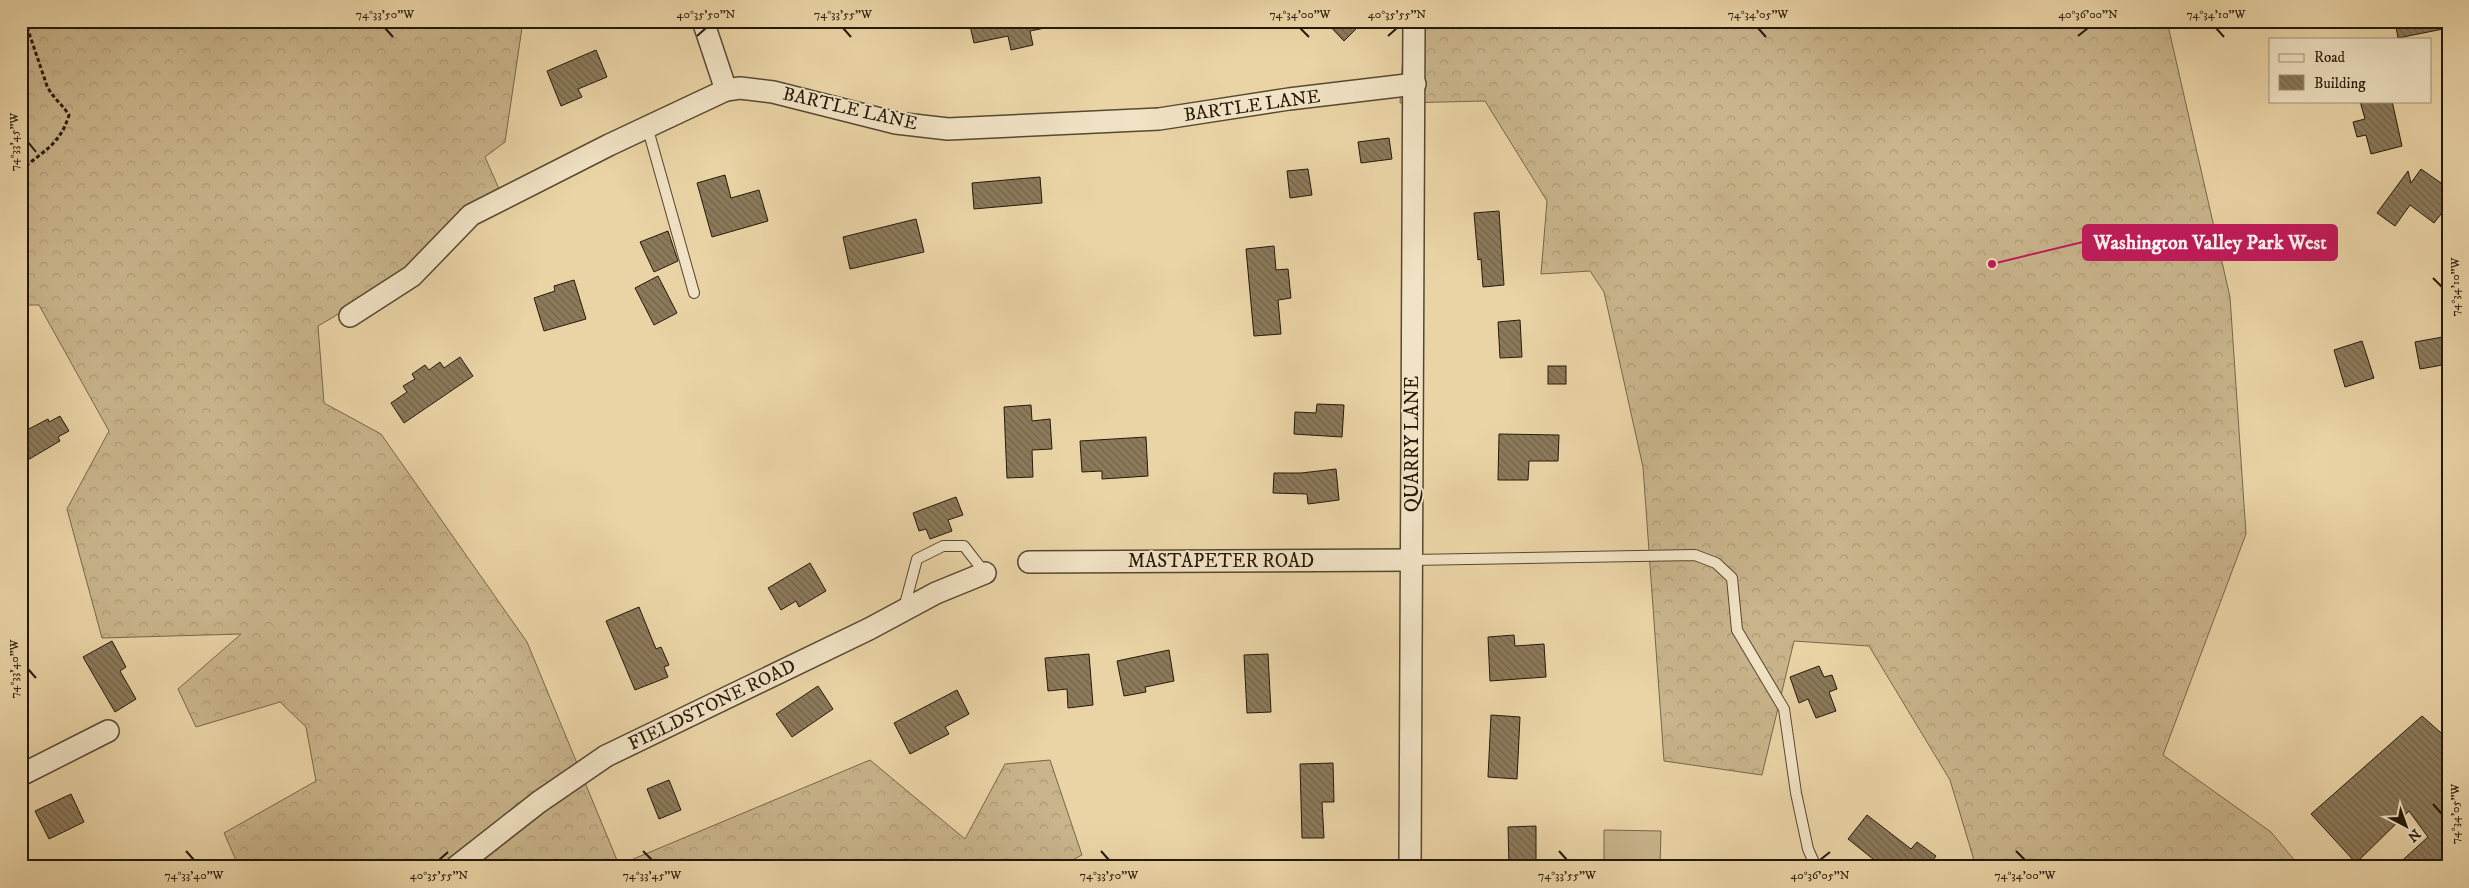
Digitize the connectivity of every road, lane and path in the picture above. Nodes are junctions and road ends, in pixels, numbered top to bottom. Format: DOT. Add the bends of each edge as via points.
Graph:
graph roads {
  1 [pos="25,21"];
  2 [pos="702,21"];
  3 [pos="1414,21"];
  4 [pos="1415,84"];
  5 [pos="726,90"];
  6 [pos="647,126"];
  7 [pos="21,170"];
  8 [pos="694,293"];
  9 [pos="350,316"];
  10 [pos="1412,560"];
  11 [pos="1029,562"];
  12 [pos="985,573"];
  13 [pos="903,612"];
  14 [pos="108,731"];
  15 [pos="21,775"];
  16 [pos="456,867"];
  17 [pos="1410,867"];
  18 [pos="1816,867"];
  1 -- 7 [label="path" via="47,86 69,115 56,141"];
  2 -- 5 [label="street"];
  3 -- 4 [label="street, QUARRY LANE"];
  4 -- 5 [label="street, BARTLE LANE" via="1159,119 948,129 896,123 773,92 740,88"];
  4 -- 10 [label="street, QUARRY LANE"];
  5 -- 6 [label="street, BARTLE LANE"];
  6 -- 8 [label="lane"];
  6 -- 9 [label="street, BARTLE LANE" via="471,215 412,276"];
  10 -- 11 [label="street, MASTAPETER ROAD"];
  10 -- 17 [label="street, QUARRY LANE"];
  10 -- 18 [label="lane" via="1695,555 1716,563 1732,578 1737,630 1784,710 1796,793 1808,849"];
  12 -- 13 [label="street, FIELDSTONE ROAD" via="936,593"];
  12 -- 13 [label="lane" via="964,546 943,546 917,559"];
  13 -- 16 [label="street, FIELDSTONE ROAD" via="606,756"];
  14 -- 15 [label="street"];
}
